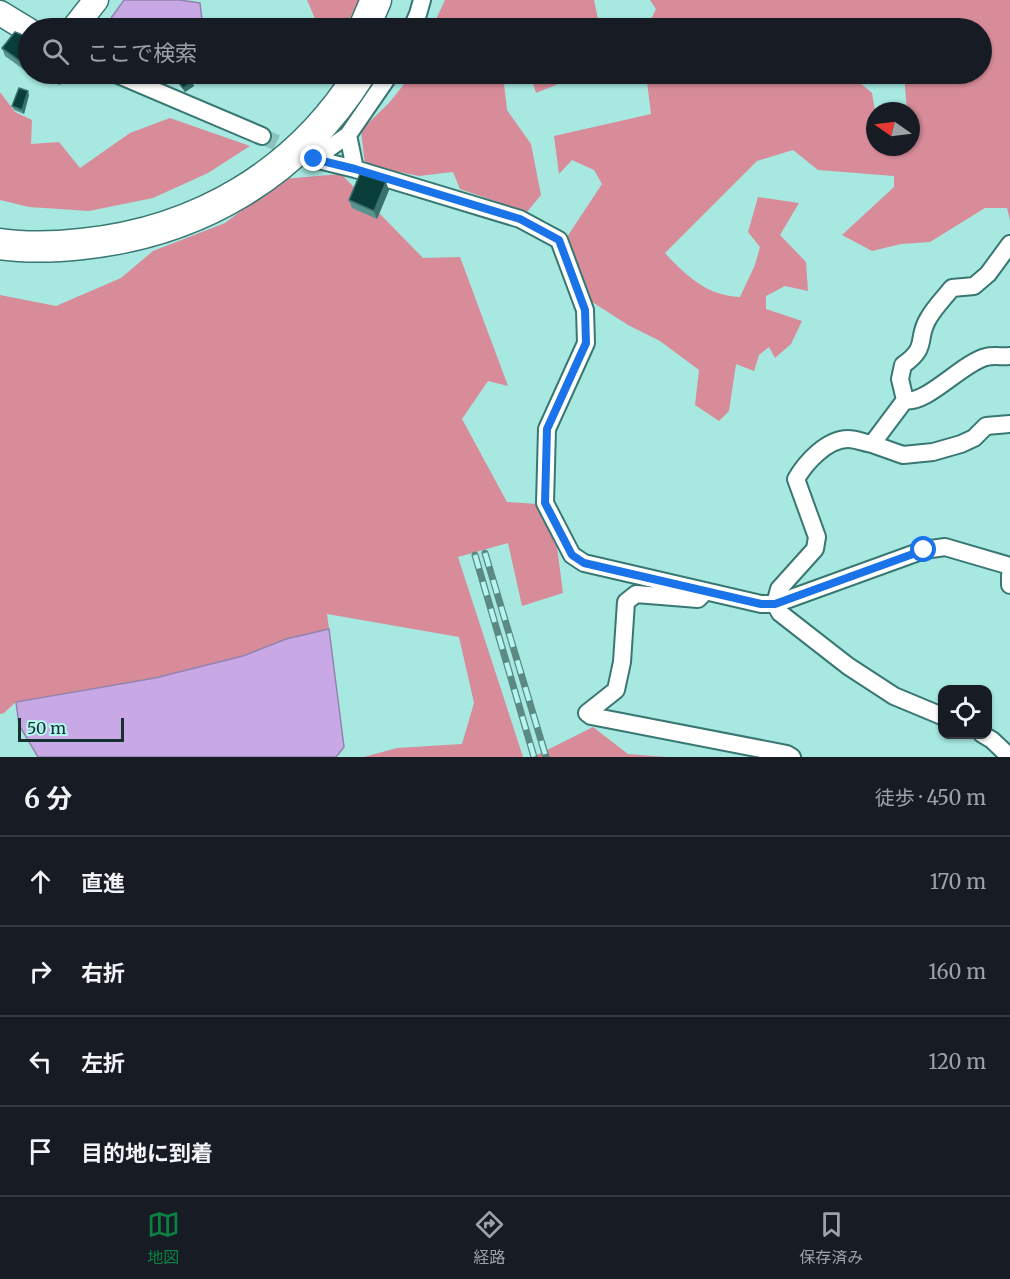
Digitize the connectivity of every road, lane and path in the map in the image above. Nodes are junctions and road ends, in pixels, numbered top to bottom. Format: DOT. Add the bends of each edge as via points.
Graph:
graph roads {
  1 [pos="96,0"];
  2 [pos="376,0"];
  3 [pos="397,0"];
  4 [pos="422,0"];
  5 [pos="0,13"];
  6 [pos="82,18"];
  7 [pos="368,18"];
  8 [pos="389,18"];
  9 [pos="416,18"];
  10 [pos="18,24"];
  11 [pos="140,84"];
  12 [pos="329,84"];
  13 [pos="353,84"];
  14 [pos="383,84"];
  15 [pos="348,135"];
  16 [pos="262,136"];
  17 [pos="355,169"];
  18 [pos="0,225"];
  19 [pos="0,244"];
  20 [pos="1010,244"];
  21 [pos="1010,356"];
  22 [pos="905,400"];
  23 [pos="1010,424"];
  24 [pos="872,444"];
  25 [pos="1010,566"];
  26 [pos="1010,575"];
  27 [pos="1010,585"];
  28 [pos="706,591"];
  29 [pos="775,604"];
  30 [pos="938,714"];
  31 [pos="990,739"];
  32 [pos="792,757"];
  33 [pos="1010,757"];
  1 -- 6 [label="street"];
  2 -- 7 [label="highway"];
  3 -- 8 [label="highway"];
  4 -- 9 [label="street"];
  5 -- 10 [label="street"];
  11 -- 16 [label="street"];
  12 -- 18 [label="highway" via="296,123 261,153 202,192 172,206 88,226"];
  13 -- 19 [label="highway" via="303,145 244,190 211,209 117,240 57,247"];
  14 -- 15 [label="street"];
  15 -- 17 [label="street"];
  15 -- 17 [label="street" via="314,159"];
  17 -- 28 [label="street" via="520,219 559,240 585,310 586,343 547,429 545,503 572,555 584,563"];
  20 -- 22 [label="street" via="988,274 974,285 952,288 926,321 921,347 903,365 900,379"];
  21 -- 22 [label="street" via="987,357 920,399"];
  22 -- 24 [label="street"];
  23 -- 24 [label="street" via="986,426 962,444 933,452 903,455"];
  24 -- 29 [label="street" via="849,439 835,442 823,448 799,474 798,489 817,537 815,549 779,589"];
  25 -- 29 [label="street" via="945,547 924,550"];
  26 -- 27 [label="street"];
  28 -- 29 [label="street"];
  28 -- 32 [label="street" via="698,599 636,594 626,602 616,690 587,713"];
  29 -- 30 [label="street" via="780,613 848,666 894,696"];
  31 -- 33 [label="street"];
}
